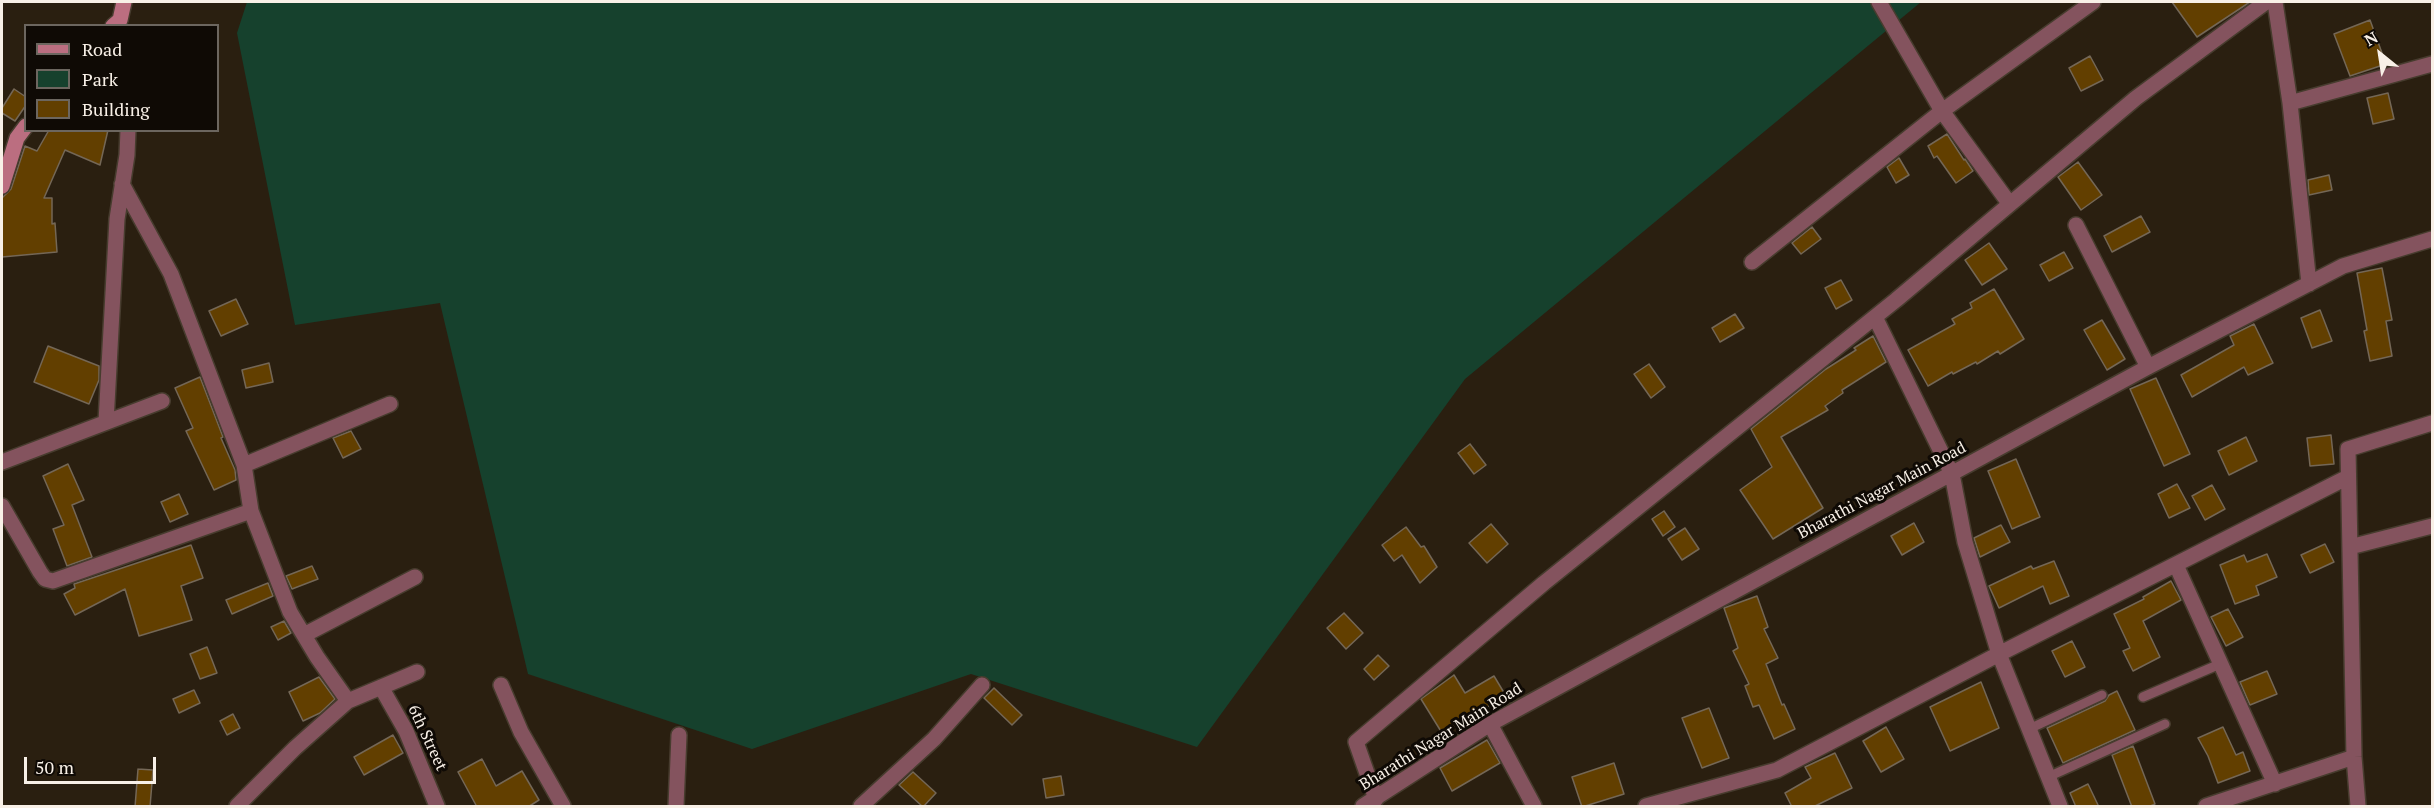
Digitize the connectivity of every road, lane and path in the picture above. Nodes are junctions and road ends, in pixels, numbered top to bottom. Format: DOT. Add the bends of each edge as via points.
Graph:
graph roads {
  1 [pos="124,2"];
  2 [pos="1879,2"];
  3 [pos="2093,2"];
  4 [pos="2266,2"];
  5 [pos="2275,2"];
  6 [pos="118,24"];
  7 [pos="2433,64"];
  8 [pos="2290,103"];
  9 [pos="1942,111"];
  10 [pos="24,129"];
  11 [pos="128,132"];
  12 [pos="122,184"];
  13 [pos="2,186"];
  14 [pos="2009,203"];
  15 [pos="2076,225"];
  16 [pos="2433,239"];
  17 [pos="1752,262"];
  18 [pos="2309,284"];
  19 [pos="1875,317"];
  20 [pos="2148,367"];
  21 [pos="162,401"];
  22 [pos="390,404"];
  23 [pos="106,422"];
  24 [pos="2433,423"];
  25 [pos="2,462"];
  26 [pos="244,465"];
  27 [pos="1952,474"];
  28 [pos="2348,477"];
  29 [pos="2,506"];
  30 [pos="250,511"];
  31 [pos="2433,526"];
  32 [pos="2350,547"];
  33 [pos="2176,565"];
  34 [pos="414,576"];
  35 [pos="304,635"];
  36 [pos="1999,654"];
  37 [pos="2220,664"];
  38 [pos="417,672"];
  39 [pos="982,685"];
  40 [pos="501,686"];
  41 [pos="381,687"];
  42 [pos="2102,695"];
  43 [pos="2143,697"];
  44 [pos="348,701"];
  45 [pos="1490,724"];
  46 [pos="2165,724"];
  47 [pos="2029,729"];
  48 [pos="679,735"];
  49 [pos="2354,758"];
  50 [pos="2048,777"];
  51 [pos="2274,784"];
  52 [pos="1370,803"];
  53 [pos="237,807"];
  54 [pos="437,807"];
  55 [pos="563,807"];
  56 [pos="676,807"];
  57 [pos="861,807"];
  58 [pos="1534,807"];
  59 [pos="1646,807"];
  60 [pos="2060,807"];
  61 [pos="2206,807"];
  62 [pos="2358,807"];
  1 -- 6 [label="street"];
  2 -- 9 [label="street"];
  3 -- 9 [label="street"];
  4 -- 14 [label="street" via="2136,98"];
  5 -- 8 [label="street"];
  7 -- 8 [label="street"];
  8 -- 18 [label="street"];
  9 -- 14 [label="street"];
  9 -- 17 [label="street"];
  10 -- 13 [label="street" via="17,138"];
  11 -- 12 [label="street"];
  12 -- 23 [label="street"];
  12 -- 26 [label="street" via="171,274"];
  14 -- 19 [label="street"];
  15 -- 20 [label="street"];
  16 -- 18 [label="street, Bharathi Nagar Main Road" via="2343,266"];
  18 -- 20 [label="street, Bharathi Nagar Main Road"];
  19 -- 27 [label="street"];
  19 -- 52 [label="street" via="1544,583 1356,742"];
  20 -- 27 [label="street, Bharathi Nagar Main Road"];
  21 -- 23 [label="street"];
  22 -- 26 [label="street"];
  23 -- 25 [label="street"];
  24 -- 28 [label="street" via="2348,449"];
  26 -- 30 [label="street"];
  27 -- 36 [label="street" via="1965,542"];
  27 -- 45 [label="street, Bharathi Nagar Main Road"];
  28 -- 32 [label="street"];
  28 -- 33 [label="street"];
  29 -- 30 [label="street" via="40,572 53,581"];
  30 -- 35 [label="street" via="290,612"];
  31 -- 32 [label="street"];
  32 -- 49 [label="street"];
  33 -- 36 [label="street"];
  33 -- 37 [label="street"];
  34 -- 35 [label="street"];
  35 -- 44 [label="street"];
  36 -- 47 [label="street"];
  36 -- 59 [label="street" via="1777,770"];
  37 -- 43 [label="lane"];
  37 -- 51 [label="street"];
  38 -- 41 [label="street"];
  39 -- 57 [label="street" via="934,739"];
  40 -- 55 [label="street" via="521,732"];
  41 -- 44 [label="street"];
  41 -- 54 [label="street, 6th Street" via="411,740"];
  42 -- 47 [label="lane"];
  44 -- 53 [label="street" via="295,747"];
  45 -- 52 [label="street, Bharathi Nagar Main Road"];
  45 -- 58 [label="street"];
  46 -- 50 [label="lane"];
  47 -- 50 [label="street"];
  48 -- 56 [label="street"];
  49 -- 51 [label="street"];
  49 -- 62 [label="street"];
  50 -- 60 [label="street"];
  51 -- 61 [label="street"];
}
